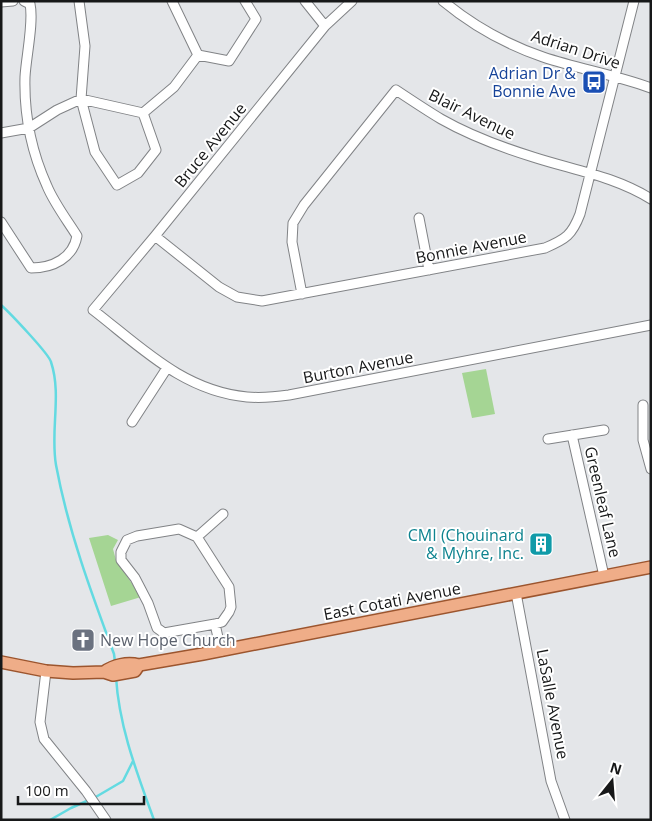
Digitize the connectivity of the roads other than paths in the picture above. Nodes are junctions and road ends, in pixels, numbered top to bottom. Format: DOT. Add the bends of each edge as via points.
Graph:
graph roads {
  1 [pos="13,1"];
  2 [pos="24,1"];
  3 [pos="79,1"];
  4 [pos="172,1"];
  5 [pos="245,1"];
  6 [pos="304,1"];
  7 [pos="352,1"];
  8 [pos="443,1"];
  9 [pos="634,1"];
  10 [pos="1,2"];
  11 [pos="325,26"];
  12 [pos="198,55"];
  13 [pos="614,77"];
  14 [pos="651,88"];
  15 [pos="82,99"];
  16 [pos="143,113"];
  17 [pos="29,128"];
  18 [pos="1,133"];
  19 [pos="591,173"];
  20 [pos="651,199"];
  21 [pos="419,218"];
  22 [pos="1,222"];
  23 [pos="155,236"];
  24 [pos="429,270"];
  25 [pos="302,294"];
  26 [pos="93,310"];
  27 [pos="651,325"];
  28 [pos="167,368"];
  29 [pos="643,405"];
  30 [pos="132,422"];
  31 [pos="604,430"];
  32 [pos="572,435"];
  33 [pos="548,439"];
  34 [pos="651,469"];
  35 [pos="223,514"];
  36 [pos="197,537"];
  37 [pos="651,567"];
  38 [pos="604,576"];
  39 [pos="516,593"];
  40 [pos="215,624"];
  41 [pos="221,651"];
  42 [pos="1,662"];
  43 [pos="46,671"];
  44 [pos="106,820"];
  45 [pos="565,820"];
  1 -- 10 [label="street"];
  2 -- 17 [label="street" via="30,4 32,12 24,94"];
  3 -- 15 [label="street" via="85,46"];
  4 -- 12 [label="street"];
  5 -- 12 [label="street" via="256,19 229,61"];
  6 -- 11 [label="street"];
  7 -- 11 [label="street, Bruce Avenue"];
  8 -- 13 [label="street, Adrian Drive" via="499,38 542,57"];
  9 -- 13 [label="street, Bonnie Avenue"];
  11 -- 23 [label="street, Bruce Avenue"];
  12 -- 16 [label="street" via="174,87"];
  13 -- 14 [label="street, Adrian Drive"];
  13 -- 19 [label="street, Bonnie Avenue"];
  15 -- 16 [label="street"];
  15 -- 16 [label="street" via="94,152 117,185 138,173 156,150"];
  15 -- 17 [label="street"];
  17 -- 18 [label="street"];
  17 -- 22 [label="street" via="47,187 77,236 76,244 58,263 46,268 32,268"];
  19 -- 20 [label="street, Blair Avenue"];
  19 -- 24 [label="street, Bonnie Avenue" via="575,229 562,240 545,248"];
  19 -- 25 [label="street, Blair Avenue" via="490,142 442,120 396,90 293,223 292,242"];
  21 -- 24 [label="street"];
  23 -- 25 [label="street, Bonnie Avenue" via="219,287 237,297 262,301"];
  23 -- 26 [label="street, Bruce Avenue"];
  24 -- 25 [label="street, Bonnie Avenue"];
  26 -- 28 [label="street, Burton Avenue"];
  27 -- 28 [label="street, Burton Avenue" via="289,395 247,397 222,393 195,384"];
  28 -- 30 [label="street"];
  29 -- 34 [label="street" via="643,440"];
  31 -- 32 [label="street, Greenleaf Lane"];
  32 -- 33 [label="street, Greenleaf Lane"];
  32 -- 38 [label="street, Greenleaf Lane"];
  35 -- 36 [label="street"];
  36 -- 40 [label="street" via="229,587 231,607 222,622"];
  36 -- 40 [label="street" via="179,529 137,536 127,540 121,560 135,578 160,632 172,633"];
  37 -- 38 [label="main road, East Cotati Avenue"];
  38 -- 39 [label="main road, East Cotati Avenue"];
  39 -- 41 [label="main road, East Cotati Avenue"];
  39 -- 45 [label="street, LaSalle Avenue" via="552,781"];
  40 -- 41 [label="street"];
  41 -- 43 [label="main road, East Cotati Avenue" via="139,665 131,663 121,670 111,667 104,672"];
  42 -- 43 [label="main road, East Cotati Avenue"];
  43 -- 44 [label="street" via="40,722 44,739"];
}
